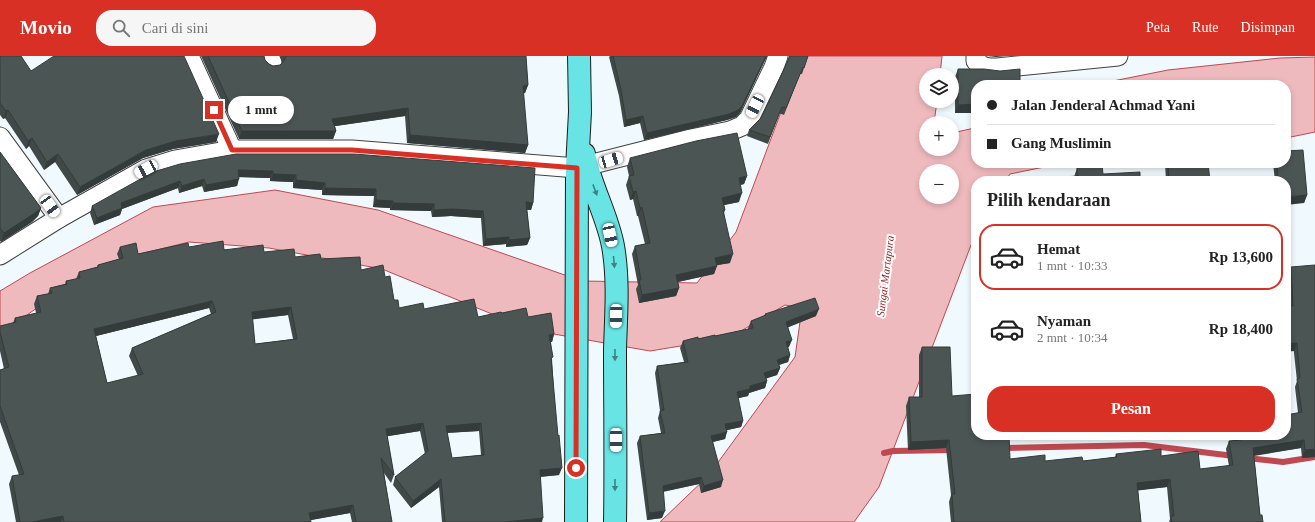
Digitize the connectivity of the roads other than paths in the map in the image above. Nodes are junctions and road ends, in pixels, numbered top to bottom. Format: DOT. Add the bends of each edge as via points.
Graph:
graph roads {
  1 [pos="189,56"];
  2 [pos="579,56"];
  3 [pos="778,56"];
  4 [pos="976,56"];
  5 [pos="1118,56"];
  6 [pos="0,137"];
  7 [pos="232,150"];
  8 [pos="582,167"];
  9 [pos="59,218"];
  10 [pos="0,255"];
  11 [pos="576,516"];
  12 [pos="615,516"];
  1 -- 7 [label="street"];
  2 -- 8 [label="highway"];
  3 -- 8 [label="street" via="749,119 742,126"];
  4 -- 5 [label="street" via="980,66 986,68"];
  6 -- 9 [label="street"];
  7 -- 8 [label="street" via="352,150"];
  7 -- 9 [label="street" via="176,160 146,169"];
  8 -- 11 [label="highway" via="576,307"];
  8 -- 12 [label="highway, one-way" via="608,224 614,254"];
  9 -- 10 [label="street"];
}
